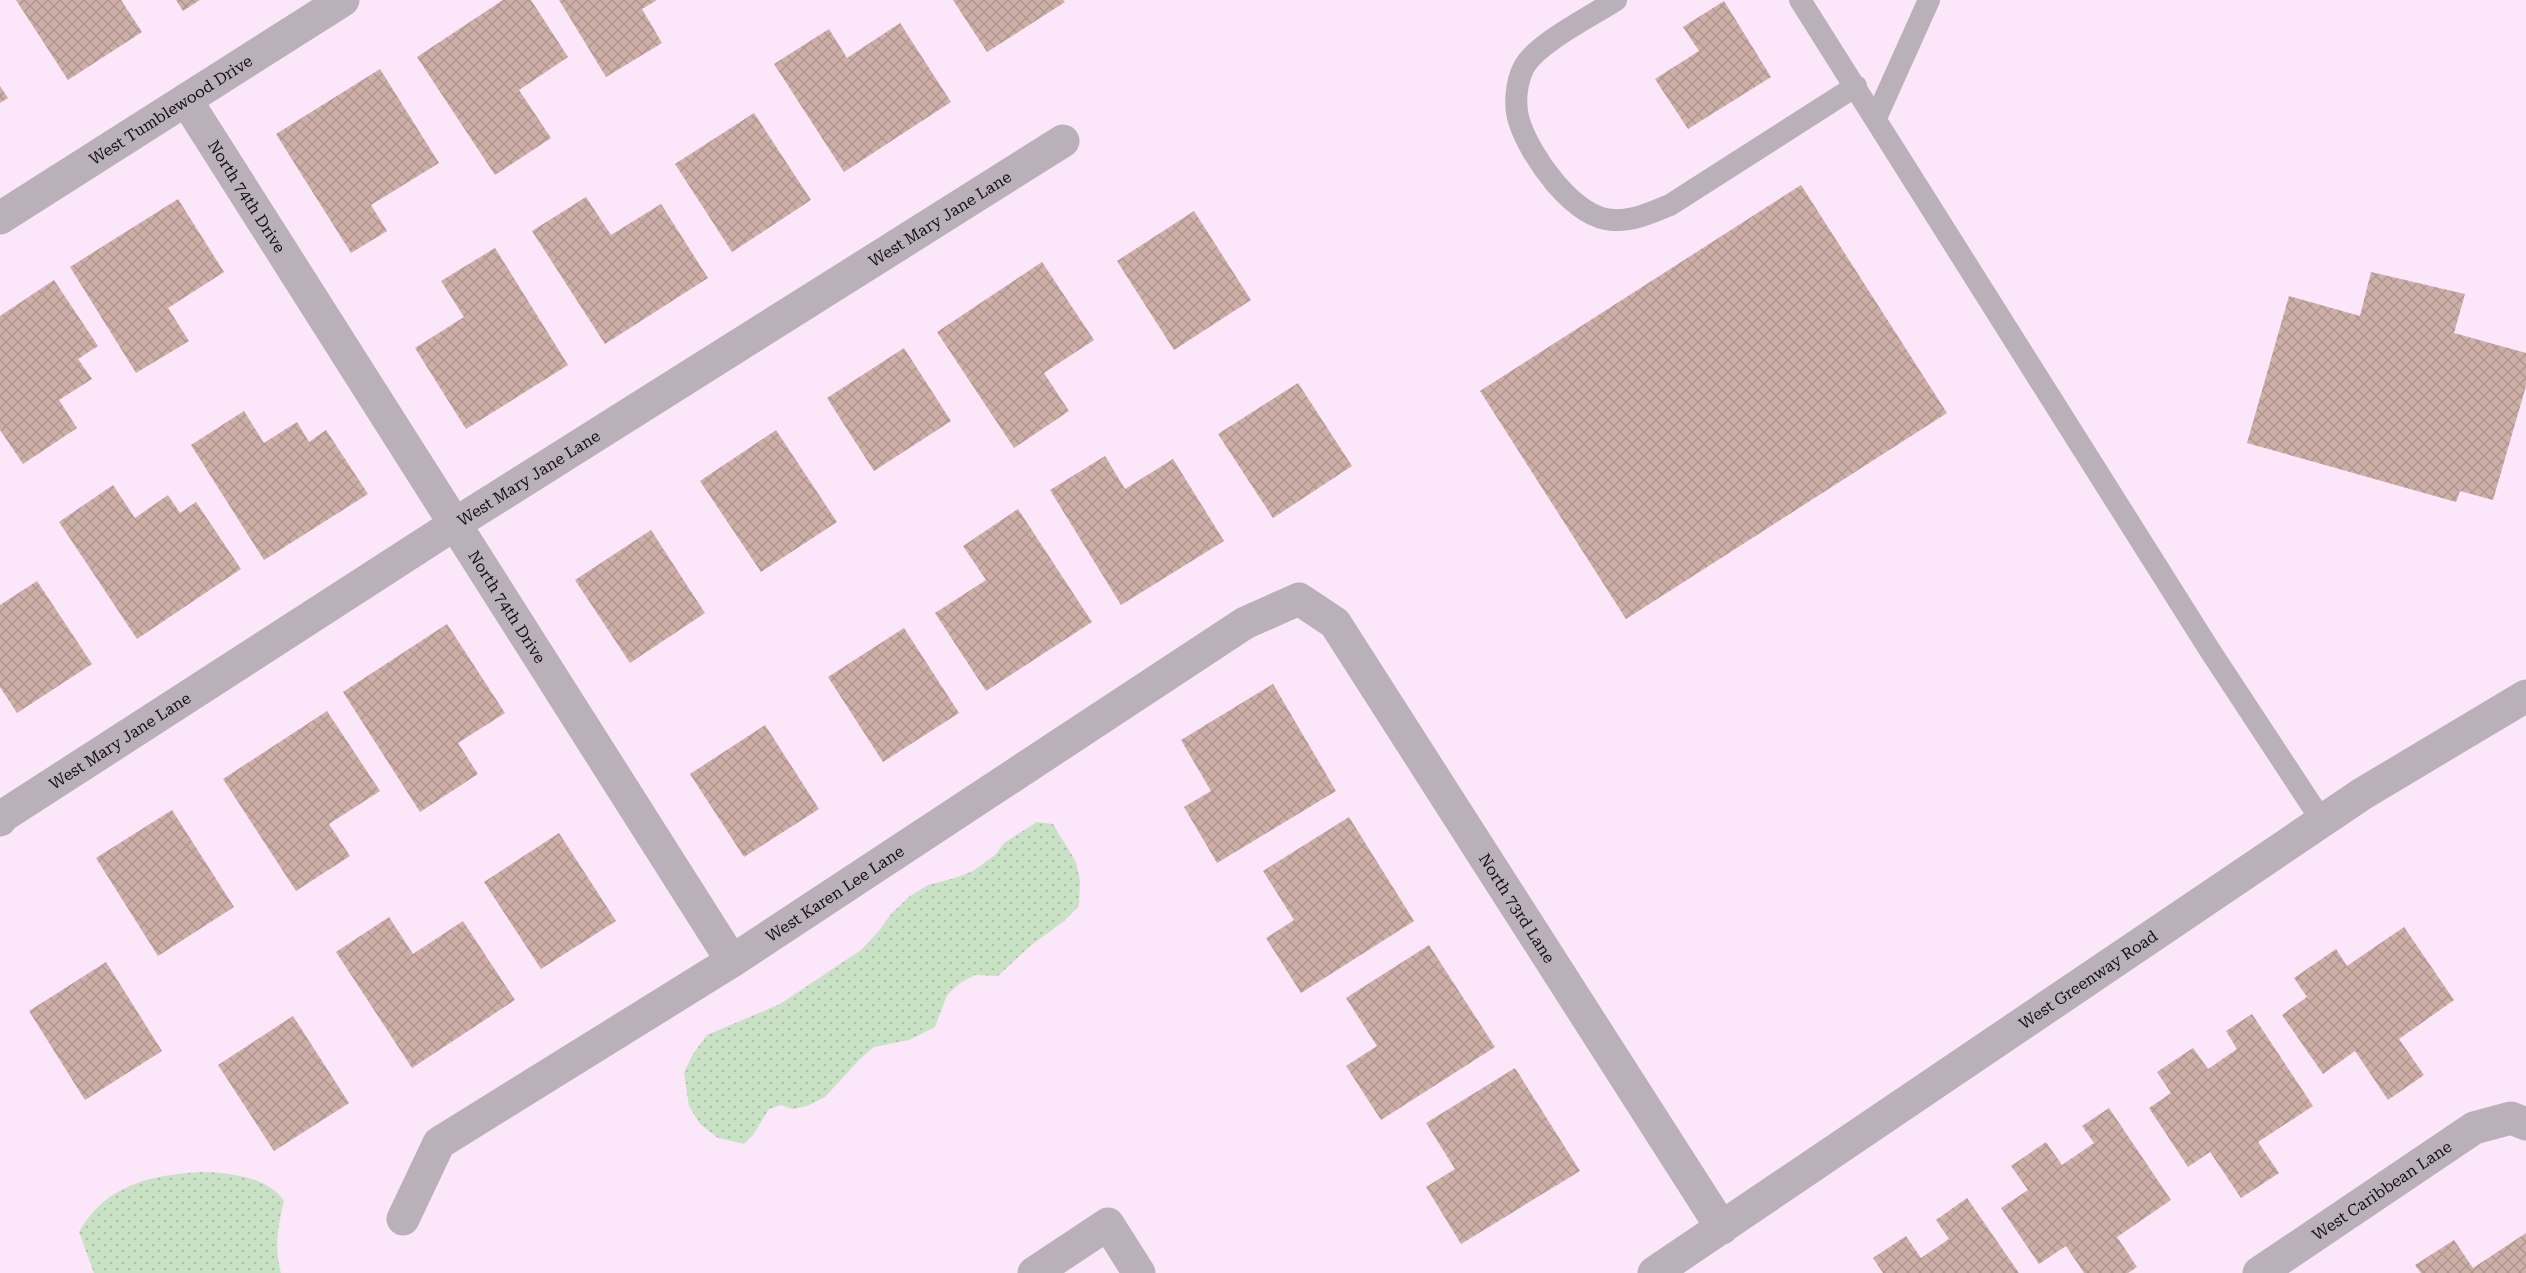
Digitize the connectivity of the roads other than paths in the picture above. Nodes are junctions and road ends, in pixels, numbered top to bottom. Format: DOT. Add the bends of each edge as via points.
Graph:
graph roads {
  1 [pos="343,0"];
  2 [pos="1616,0"];
  3 [pos="1800,0"];
  4 [pos="1929,0"];
  5 [pos="1856,86"];
  6 [pos="186,100"];
  7 [pos="1876,118"];
  8 [pos="1062,141"];
  9 [pos="0,218"];
  10 [pos="455,524"];
  11 [pos="1299,599"];
  12 [pos="2526,696"];
  13 [pos="0,820"];
  14 [pos="2322,821"];
  15 [pos="732,961"];
  16 [pos="2518,1121"];
  17 [pos="403,1219"];
  18 [pos="1722,1228"];
  19 [pos="1034,1273"];
  20 [pos="1139,1273"];
  21 [pos="1654,1273"];
  22 [pos="2259,1273"];
  1 -- 6 [label="street, West Tumblewood Drive"];
  2 -- 5 [label="lane" via="1536,52 1524,68 1517,92 1519,119 1526,137 1558,186 1584,210 1611,220 1639,218 1670,205"];
  3 -- 5 [label="lane"];
  4 -- 7 [label="lane"];
  5 -- 7 [label="lane"];
  6 -- 9 [label="street, West Tumblewood Drive"];
  6 -- 10 [label="street, North 74th Drive"];
  7 -- 14 [label="lane"];
  8 -- 10 [label="street, West Mary Jane Lane"];
  10 -- 13 [label="street, West Mary Jane Lane"];
  10 -- 15 [label="street, North 74th Drive"];
  11 -- 15 [label="street, West Karen Lee Lane" via="1245,622"];
  11 -- 18 [label="street, North 73rd Lane" via="1335,623"];
  12 -- 14 [label="street, West Greenway Road"];
  14 -- 18 [label="street, West Greenway Road"];
  15 -- 17 [label="street, West Karen Lee Lane" via="439,1143"];
  16 -- 22 [label="street, West Caribbean Lane" via="2474,1128"];
  18 -- 21 [label="street, West Greenway Road"];
  19 -- 20 [label="street" via="1108,1224"];
}
